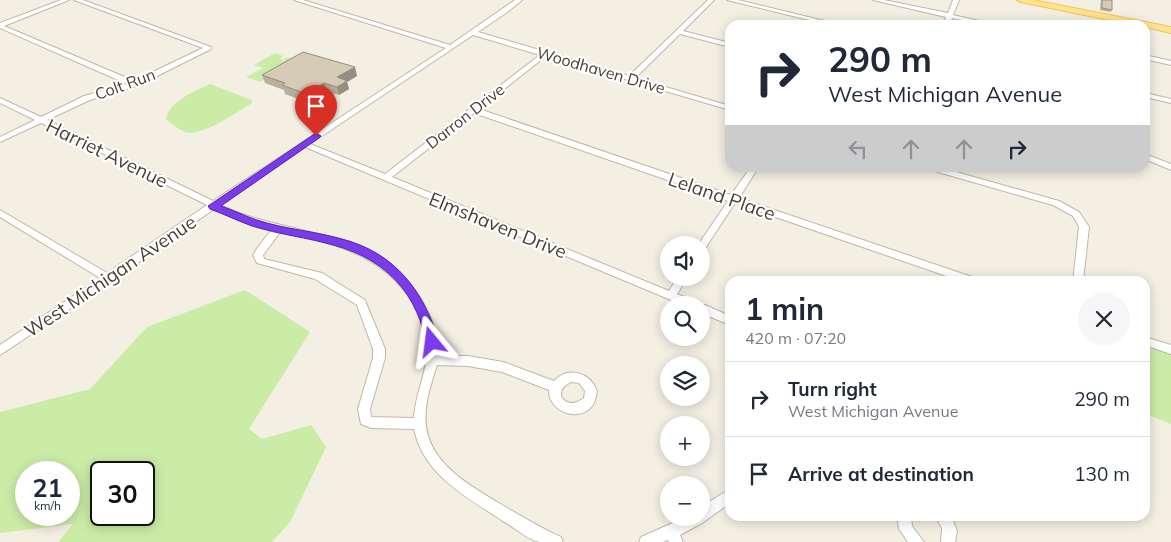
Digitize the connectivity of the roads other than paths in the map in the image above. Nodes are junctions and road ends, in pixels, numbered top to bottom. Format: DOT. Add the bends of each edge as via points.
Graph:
graph roads {
  1 [pos="66,0"];
  2 [pos="78,0"];
  3 [pos="297,0"];
  4 [pos="519,0"];
  5 [pos="711,0"];
  6 [pos="730,0"];
  7 [pos="765,0"];
  8 [pos="876,0"];
  9 [pos="956,0"];
  10 [pos="1021,0"];
  11 [pos="759,7"];
  12 [pos="950,16"];
  13 [pos="816,20"];
  14 [pos="948,20"];
  15 [pos="969,20"];
  16 [pos="1121,20"];
  17 [pos="0,26"];
  18 [pos="1150,26"];
  19 [pos="1171,30"];
  20 [pos="678,32"];
  21 [pos="473,33"];
  22 [pos="725,45"];
  23 [pos="451,47"];
  24 [pos="544,54"];
  25 [pos="1150,58"];
  26 [pos="1171,63"];
  27 [pos="630,79"];
  28 [pos="134,84"];
  29 [pos="1150,97"];
  30 [pos="0,100"];
  31 [pos="1171,101"];
  32 [pos="725,107"];
  33 [pos="473,110"];
  34 [pos="41,121"];
  35 [pos="0,140"];
  36 [pos="304,144"];
  37 [pos="1150,158"];
  38 [pos="1171,167"];
  39 [pos="751,172"];
  40 [pos="948,172"];
  41 [pos="386,178"];
  42 [pos="733,199"];
  43 [pos="213,206"];
  44 [pos="0,213"];
  45 [pos="278,229"];
  46 [pos="709,236"];
  47 [pos="956,276"];
  48 [pos="1079,276"];
  49 [pos="108,278"];
  50 [pos="677,286"];
  51 [pos="671,296"];
  52 [pos="710,312"];
  53 [pos="725,318"];
  54 [pos="1150,343"];
  55 [pos="1171,350"];
  56 [pos="0,351"];
  57 [pos="432,360"];
  58 [pos="556,387"];
  59 [pos="421,424"];
  60 [pos="725,498"];
  61 [pos="710,509"];
  62 [pos="905,521"];
  63 [pos="945,521"];
  64 [pos="687,526"];
  65 [pos="673,537"];
  66 [pos="556,542"];
  67 [pos="646,542"];
  68 [pos="917,542"];
  69 [pos="948,542"];
  1 -- 17 [label="street"];
  2 -- 28 [label="street, Colt Run" via="209,48"];
  3 -- 23 [label="street"];
  4 -- 21 [label="street, West Michigan Avenue"];
  5 -- 20 [label="street"];
  6 -- 11 [label="street"];
  7 -- 11 [label="street"];
  8 -- 12 [label="street"];
  9 -- 12 [label="street"];
  10 -- 16 [label="main road"];
  11 -- 13 [label="street"];
  12 -- 14 [label="street"];
  12 -- 15 [label="street"];
  17 -- 28 [label="street"];
  18 -- 19 [label="main road"];
  20 -- 22 [label="street"];
  20 -- 27 [label="street"];
  21 -- 23 [label="street, West Michigan Avenue"];
  21 -- 24 [label="street, Woodhaven Drive"];
  23 -- 36 [label="street, West Michigan Avenue"];
  24 -- 27 [label="street, Woodhaven Drive"];
  24 -- 33 [label="street, Darron Drive"];
  25 -- 26 [label="street"];
  27 -- 32 [label="street, Woodhaven Drive"];
  28 -- 34 [label="street, Colt Run" via="87,98"];
  29 -- 31 [label="street"];
  30 -- 34 [label="street, Harriet Avenue"];
  33 -- 41 [label="street, Darron Drive"];
  33 -- 42 [label="street, Leland Place"];
  34 -- 35 [label="street, Colt Run"];
  34 -- 43 [label="street, Harriet Avenue"];
  36 -- 41 [label="street, Elmshaven Drive"];
  36 -- 43 [label="street, West Michigan Avenue"];
  37 -- 38 [label="street"];
  39 -- 42 [label="street"];
  40 -- 48 [label="street" via="1056,203 1076,214 1084,227"];
  41 -- 51 [label="street, Elmshaven Drive"];
  42 -- 46 [label="street"];
  42 -- 47 [label="street, Leland Place"];
  43 -- 45 [label="street, Harriet Avenue"];
  43 -- 49 [label="street, West Michigan Avenue"];
  44 -- 49 [label="street"];
  45 -- 57 [label="street, Harriet Avenue" via="349,245 370,255 398,276 418,302 426,320 432,342"];
  45 -- 59 [label="street" via="261,249 260,261 318,276 361,303 379,349 364,409 365,420 371,423"];
  49 -- 56 [label="street, West Michigan Avenue"];
  50 -- 51 [label="street"];
  52 -- 53 [label="street"];
  54 -- 55 [label="street"];
  57 -- 58 [label="street" via="468,361 503,367"];
  57 -- 59 [label="street, Harriet Avenue" via="420,407"];
  59 -- 66 [label="street, Harriet Avenue" via="422,436 434,460 452,480"];
  60 -- 61 [label="street"];
  62 -- 68 [label="street" via="906,529"];
  63 -- 69 [label="street" via="950,534"];
  64 -- 65 [label="street"];
  65 -- 67 [label="street"];
}
